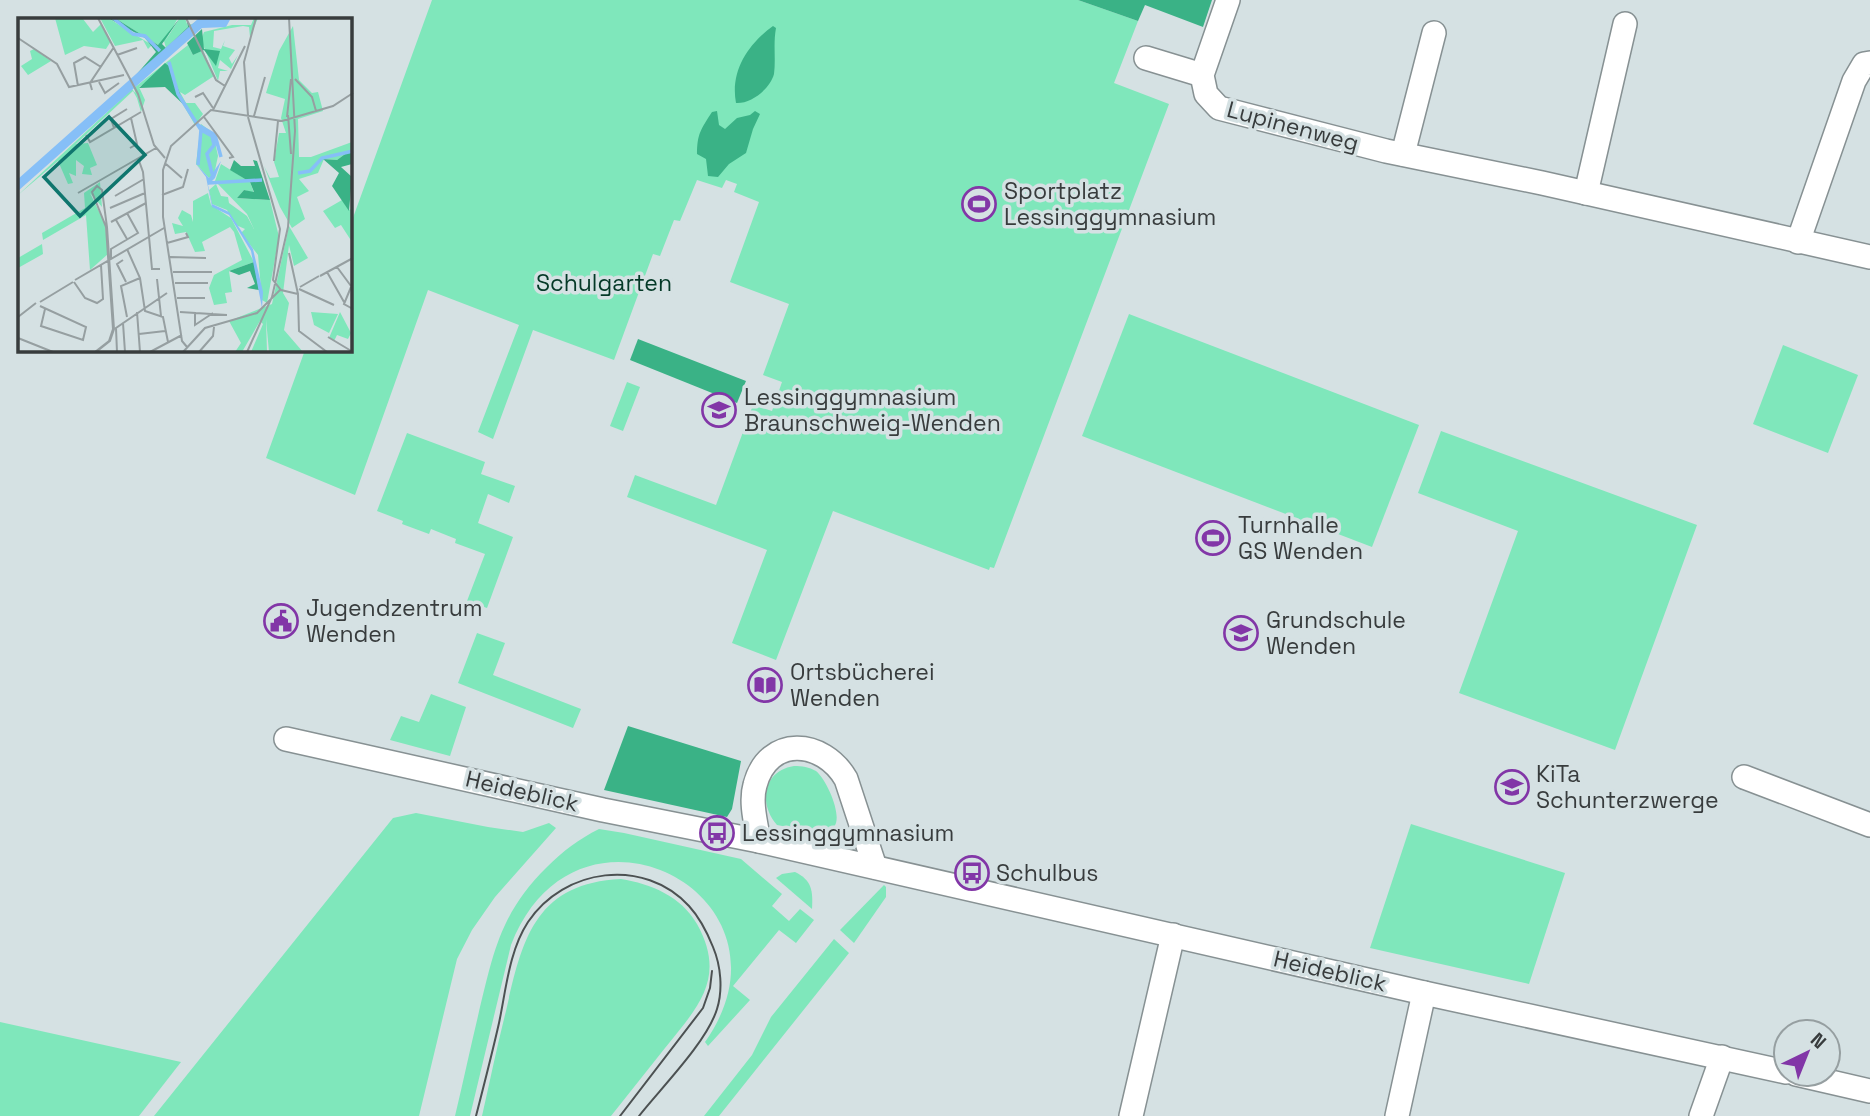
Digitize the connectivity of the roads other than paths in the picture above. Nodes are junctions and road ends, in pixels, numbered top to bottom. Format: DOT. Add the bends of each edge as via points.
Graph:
graph roads {
  1 [pos="1228,0"];
  2 [pos="1625,24"];
  3 [pos="1434,33"];
  4 [pos="1146,58"];
  5 [pos="1870,63"];
  6 [pos="1202,75"];
  7 [pos="1403,154"];
  8 [pos="1586,193"];
  9 [pos="1798,242"];
  10 [pos="1870,257"];
  11 [pos="286,739"];
  12 [pos="1744,777"];
  13 [pos="1870,825"];
  14 [pos="759,841"];
  15 [pos="875,867"];
  16 [pos="1173,935"];
  17 [pos="1424,993"];
  18 [pos="1722,1057"];
  19 [pos="1772,1069"];
  20 [pos="1842,1085"];
  21 [pos="1870,1091"];
  22 [pos="1131,1116"];
  23 [pos="1398,1116"];
  24 [pos="1701,1116"];
  1 -- 6 [label="street"];
  2 -- 8 [label="street"];
  3 -- 7 [label="street"];
  4 -- 6 [label="street"];
  5 -- 9 [label="street" via="1864,64 1854,81"];
  6 -- 7 [label="street, Lupinenweg" via="1206,94 1219,108"];
  7 -- 8 [label="street, Lupinenweg"];
  8 -- 9 [label="street, Lupinenweg"];
  9 -- 10 [label="street, Lupinenweg"];
  11 -- 14 [label="street, Heideblick"];
  12 -- 13 [label="street"];
  14 -- 15 [label="street, Heideblick"];
  14 -- 15 [label="street" via="753,792 758,775 775,755 801,747 827,756 841,770"];
  15 -- 16 [label="street, Heideblick"];
  16 -- 17 [label="street, Heideblick"];
  16 -- 22 [label="street"];
  17 -- 18 [label="street, Heideblick"];
  17 -- 23 [label="street"];
  18 -- 19 [label="street, Heideblick"];
  18 -- 24 [label="street"];
  20 -- 21 [label="street"];
}
